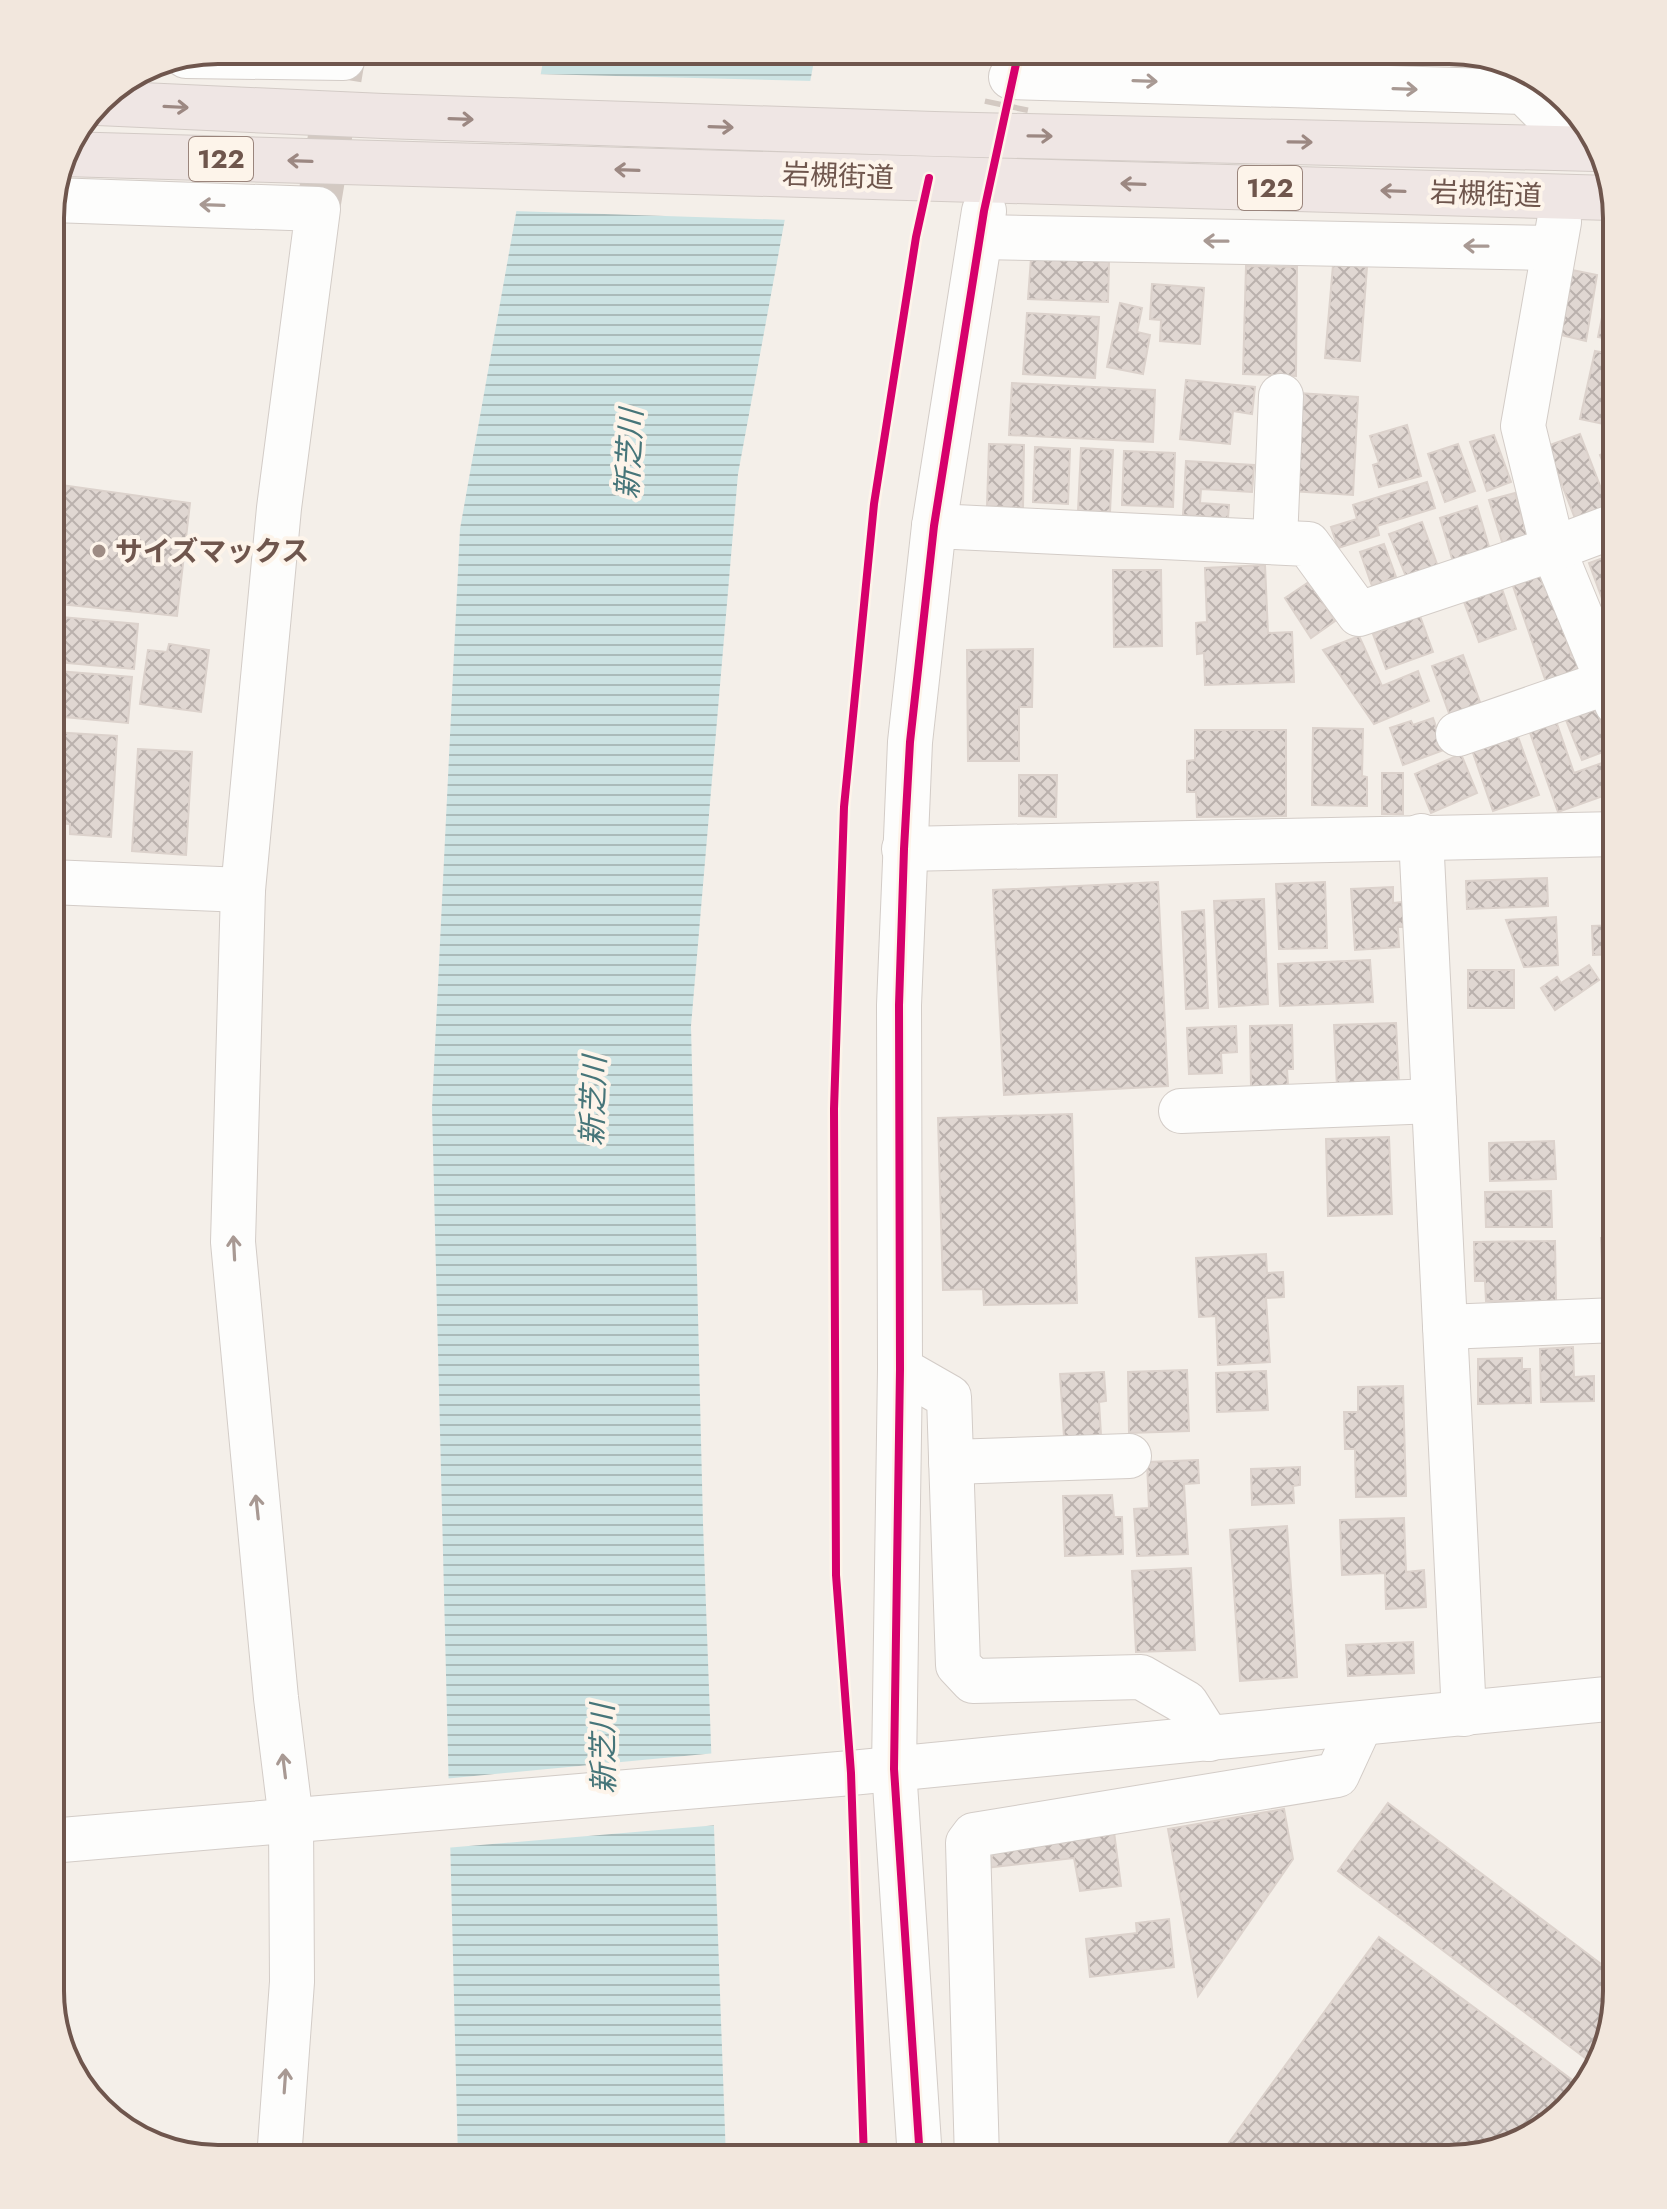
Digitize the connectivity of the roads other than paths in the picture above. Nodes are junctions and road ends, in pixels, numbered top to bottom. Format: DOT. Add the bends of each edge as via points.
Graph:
graph roads {
  1 [pos="1012,77"];
  2 [pos="1518,81"];
  3 [pos="1532,88"];
  4 [pos="114,104"];
  5 [pos="1584,145"];
  6 [pos="1586,149"];
  7 [pos="78,154"];
  8 [pos="1564,196"];
  9 [pos="1602,198"];
  10 [pos="65,200"];
  11 [pos="1554,248"];
  12 [pos="1281,396"];
  13 [pos="934,526"];
  14 [pos="1603,530"];
  15 [pos="1275,541"];
  16 [pos="1553,549"];
  17 [pos="1603,671"];
  18 [pos="1603,695"];
  19 [pos="1458,734"];
  20 [pos="1603,834"];
  21 [pos="1421,836"];
  22 [pos="904,849"];
  23 [pos="64,883"];
  24 [pos="243,890"];
  25 [pos="1434,1101"];
  26 [pos="1181,1111"];
  27 [pos="1603,1321"];
  28 [pos="1445,1327"];
  29 [pos="900,1369"];
  30 [pos="1129,1456"];
  31 [pos="951,1462"];
  32 [pos="1603,1699"];
  33 [pos="1464,1714"];
  34 [pos="1360,1725"];
  35 [pos="1209,1739"];
  36 [pos="894,1769"];
  37 [pos="306,1818"];
  38 [pos="64,1840"];
  39 [pos="280,2145"];
  40 [pos="919,2145"];
  41 [pos="977,2145"];
  1 -- 2 [label="street, one-way"];
  3 -- 5 [label="street"];
  4 -- 6 [label="highway, 岩槻街道 / 122, one-way" via="934,134"];
  8 -- 7 [label="highway, 岩槻街道 / 122, one-way"];
  8 -- 9 [label="highway, 岩槻街道 / 122"];
  8 -- 11 [label="street"];
  24 -- 10 [label="street, one-way" via="279,508 318,209"];
  11 -- 13 [label="street, one-way" via="982,224"];
  11 -- 16 [label="street" via="1523,426"];
  12 -- 15 [label="street"];
  13 -- 15 [label="street"];
  13 -- 22 [label="street"];
  14 -- 16 [label="street"];
  15 -- 16 [label="street" via="1308,544 1359,614"];
  16 -- 17 [label="street"];
  18 -- 19 [label="street"];
  20 -- 21 [label="street"];
  21 -- 22 [label="street"];
  21 -- 25 [label="street"];
  22 -- 29 [label="street" via="898,1101"];
  23 -- 24 [label="street"];
  37 -- 24 [label="street, one-way" via="276,1698 233,1242"];
  25 -- 26 [label="street"];
  25 -- 28 [label="street"];
  27 -- 28 [label="street"];
  28 -- 33 [label="street"];
  29 -- 31 [label="street" via="949,1397"];
  29 -- 36 [label="street"];
  30 -- 31 [label="street"];
  31 -- 35 [label="street" via="958,1665 973,1681 1141,1677 1186,1703"];
  32 -- 33 [label="street"];
  33 -- 34 [label="street"];
  34 -- 35 [label="street"];
  34 -- 41 [label="street" via="1337,1775 974,1835 968,1843"];
  35 -- 36 [label="street"];
  36 -- 37 [label="street"];
  36 -- 40 [label="street"];
  37 -- 38 [label="street"];
  39 -- 37 [label="street, one-way"];
}
